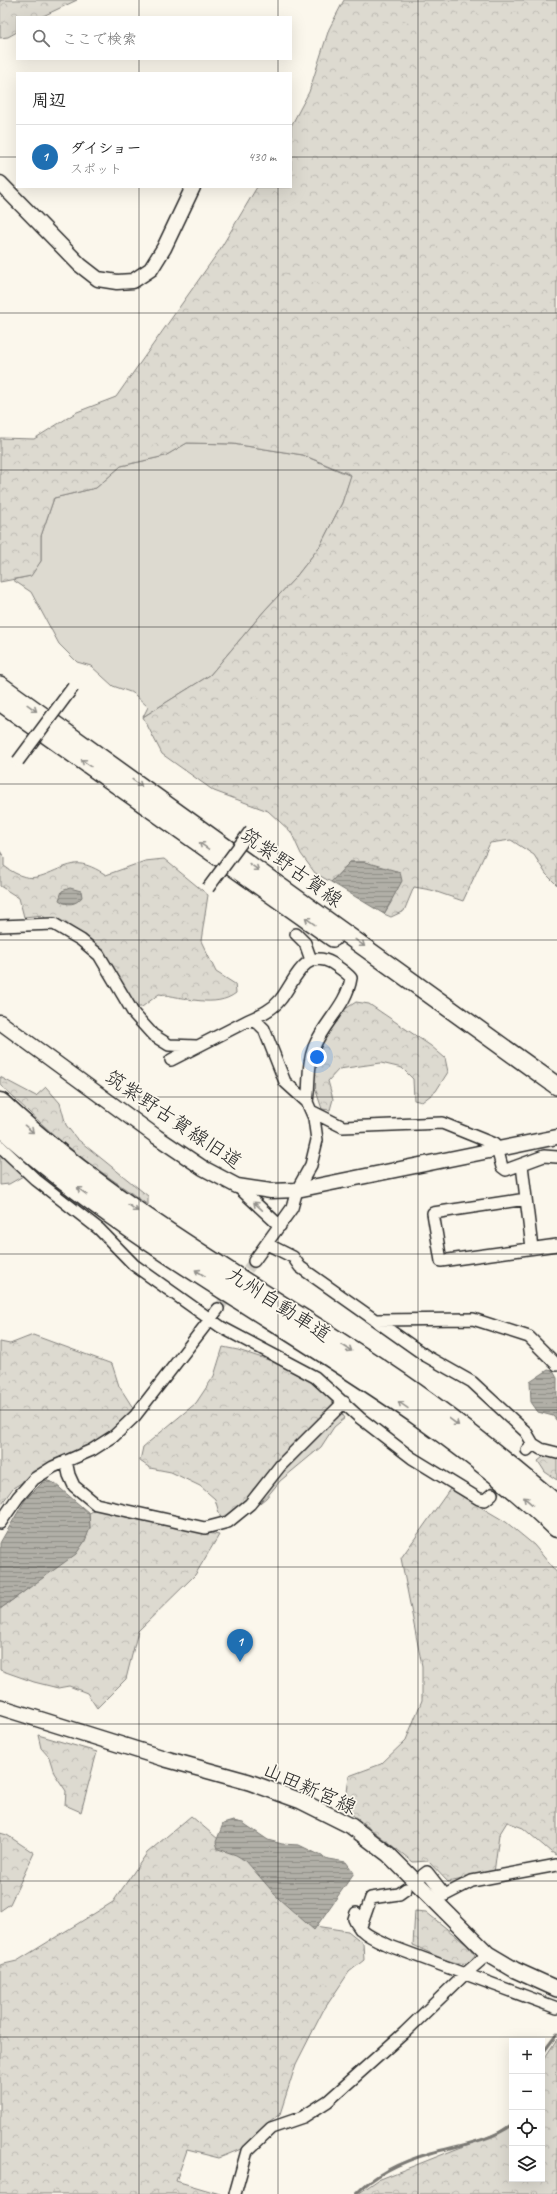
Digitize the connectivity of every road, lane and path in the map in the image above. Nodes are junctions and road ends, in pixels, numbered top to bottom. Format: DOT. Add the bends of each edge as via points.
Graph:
graph roads {
  1 [pos="0,183"];
  2 [pos="194,188"];
  3 [pos="0,685"];
  4 [pos="74,686"];
  5 [pos="0,702"];
  6 [pos="18,761"];
  7 [pos="251,830"];
  8 [pos="208,888"];
  9 [pos="0,926"];
  10 [pos="296,934"];
  11 [pos="311,960"];
  12 [pos="249,1020"];
  13 [pos="0,1022"];
  14 [pos="197,1046"];
  15 [pos="171,1060"];
  16 [pos="557,1086"];
  17 [pos="557,1100"];
  18 [pos="0,1103"];
  19 [pos="309,1106"];
  20 [pos="0,1125"];
  21 [pos="557,1137"];
  22 [pos="0,1146"];
  23 [pos="497,1148"];
  24 [pos="557,1157"];
  25 [pos="522,1165"];
  26 [pos="237,1186"];
  27 [pos="297,1190"];
  28 [pos="526,1199"];
  29 [pos="280,1226"];
  30 [pos="267,1244"];
  31 [pos="557,1245"];
  32 [pos="532,1248"];
  33 [pos="254,1262"];
  34 [pos="218,1309"];
  35 [pos="210,1318"];
  36 [pos="376,1320"];
  37 [pos="557,1365"];
  38 [pos="344,1402"];
  39 [pos="557,1453"];
  40 [pos="66,1461"];
  41 [pos="492,1494"];
  42 [pos="557,1506"];
  43 [pos="0,1523"];
  44 [pos="557,1528"];
  45 [pos="0,1706"];
  46 [pos="557,1865"];
  47 [pos="423,1875"];
  48 [pos="406,1889"];
  49 [pos="356,1913"];
  50 [pos="360,1930"];
  51 [pos="488,1954"];
  52 [pos="465,1974"];
  53 [pos="557,1989"];
  54 [pos="557,2008"];
  55 [pos="235,2194"];
  1 -- 2 [label="street" via="80,265 98,279 117,282 133,281 151,269"];
  3 -- 16 [label="main road, 筑紫野古賀線, one-way"];
  4 -- 6 [label="street, bridge"];
  17 -- 5 [label="main road, 筑紫野古賀線, one-way"];
  7 -- 8 [label="street, bridge"];
  9 -- 14 [label="street" via="54,924 81,940 99,955 134,1014 153,1035 169,1045"];
  10 -- 11 [label="street" via="305,943"];
  11 -- 12 [label="street" via="307,961 279,1001 263,1014"];
  11 -- 19 [label="street" via="325,959 344,970 350,978 346,996 324,1027 308,1066"];
  12 -- 14 [label="street"];
  12 -- 19 [label="street" via="258,1023 264,1029 285,1082"];
  13 -- 26 [label="street, 筑紫野古賀線旧道" via="157,1137 203,1168"];
  14 -- 15 [label="street"];
  18 -- 42 [label="highway, 九州自動車道, one-way" via="81,1171 139,1213 389,1375 449,1418"];
  19 -- 23 [label="street" via="343,1127 442,1124 494,1144"];
  19 -- 27 [label="street" via="317,1140 311,1164"];
  44 -- 20 [label="highway, 九州自動車道, one-way" via="495,1473 437,1429 377,1387 149,1240 41,1160"];
  21 -- 23 [label="street, 筑紫野古賀線旧道"];
  22 -- 35 [label="street" via="36,1180 100,1229 134,1265"];
  23 -- 25 [label="street" via="502,1167 506,1170"];
  23 -- 27 [label="street, 筑紫野古賀線旧道"];
  24 -- 25 [label="street" via="544,1156"];
  25 -- 28 [label="street"];
  26 -- 27 [label="street, 筑紫野古賀線旧道" via="271,1192"];
  29 -- 26 [label="street, one-way"];
  27 -- 29 [label="street" via="292,1208"];
  28 -- 32 [label="street"];
  28 -- 32 [label="street" via="433,1213 441,1262"];
  29 -- 30 [label="street"];
  30 -- 33 [label="street"];
  30 -- 36 [label="street" via="292,1258 300,1267"];
  31 -- 32 [label="street"];
  34 -- 35 [label="street"];
  35 -- 38 [label="street" via="221,1327 315,1377"];
  35 -- 40 [label="street" via="135,1416 114,1436 92,1450"];
  36 -- 37 [label="street" via="473,1319 530,1337"];
  36 -- 39 [label="street" via="426,1356 478,1387 526,1432 530,1447"];
  38 -- 40 [label="street" via="280,1466 250,1504 228,1522 205,1528 96,1504 74,1486 68,1475"];
  38 -- 41 [label="street" via="360,1418 412,1458 479,1499 485,1500"];
  40 -- 43 [label="street" via="34,1479"];
  45 -- 51 [label="main road, 山田新宮線" via="166,1759 249,1782 301,1801 351,1826 388,1854"];
  46 -- 47 [label="street" via="472,1881 445,1895 427,1872"];
  48 -- 50 [label="street" via="399,1894 371,1898"];
  49 -- 50 [label="street" via="354,1919"];
  50 -- 52 [label="street" via="390,1946"];
  51 -- 52 [label="street"];
  51 -- 53 [label="main road, 山田新宮線" via="515,1970"];
  52 -- 54 [label="street"];
  52 -- 55 [label="street" via="328,2101 303,2117 271,2128 247,2151"];
}
